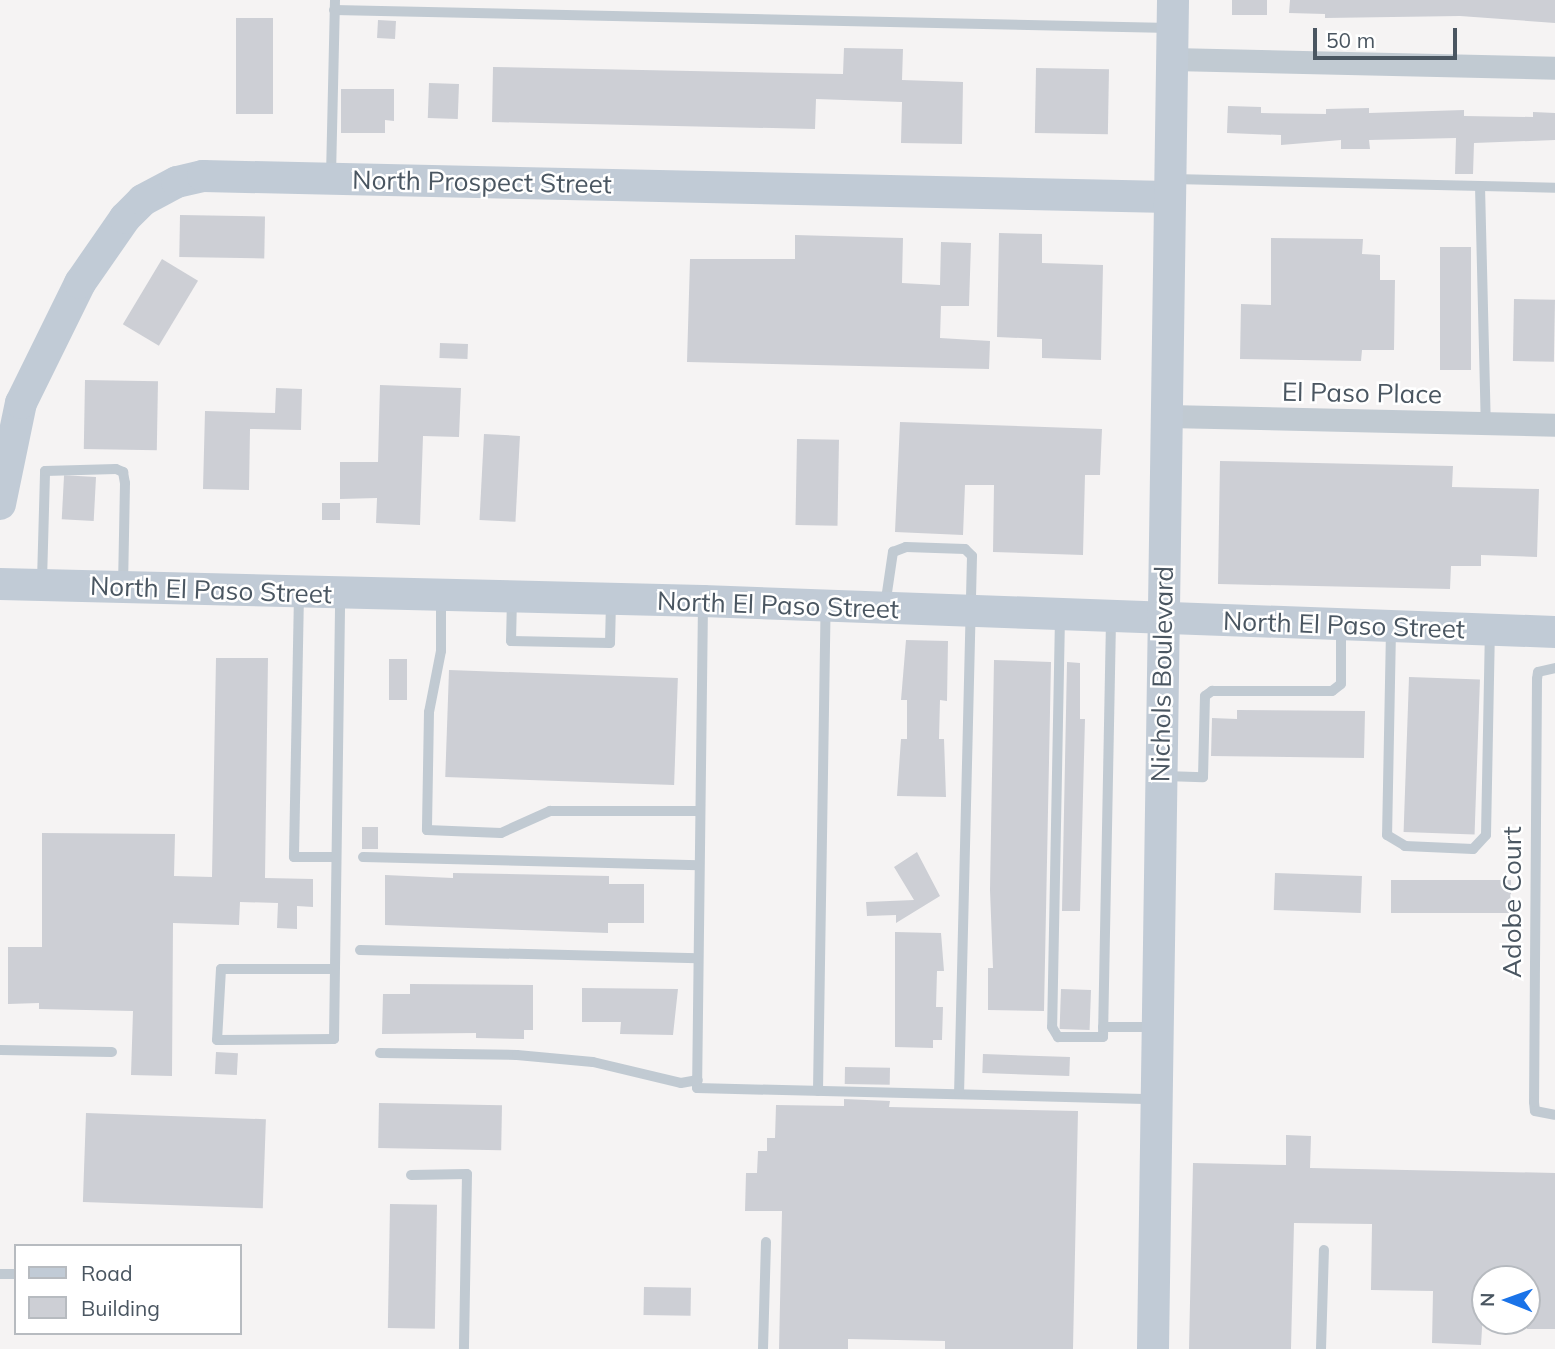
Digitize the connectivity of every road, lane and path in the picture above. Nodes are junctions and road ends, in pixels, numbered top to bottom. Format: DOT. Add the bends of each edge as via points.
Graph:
graph roads {
  1 [pos="335,5"];
  2 [pos="1172,14"];
  3 [pos="1172,59"];
  4 [pos="1555,68"];
  5 [pos="331,179"];
  6 [pos="1480,186"];
  7 [pos="1169,188"];
  8 [pos="1555,188"];
  9 [pos="1168,416"];
  10 [pos="1486,424"];
  11 [pos="1555,425"];
  12 [pos="0,504"];
  13 [pos="0,584"];
  14 [pos="42,585"];
  15 [pos="122,587"];
  16 [pos="299,593"];
  17 [pos="340,594"];
  18 [pos="441,596"];
  19 [pos="512,598"];
  20 [pos="611,599"];
  21 [pos="704,600"];
  22 [pos="826,604"];
  23 [pos="970,609"];
  24 [pos="884,610"];
  25 [pos="1060,614"];
  26 [pos="1111,617"];
  27 [pos="1162,619"];
  28 [pos="1341,625"];
  29 [pos="1391,627"];
  30 [pos="1490,630"];
  31 [pos="1555,632"];
  32 [pos="1555,668"];
  33 [pos="1160,776"];
  34 [pos="699,811"];
  35 [pos="336,857"];
  36 [pos="363,857"];
  37 [pos="699,865"];
  38 [pos="359,950"];
  39 [pos="698,958"];
  40 [pos="334,969"];
  41 [pos="1103,1027"];
  42 [pos="1157,1027"];
  43 [pos="0,1051"];
  44 [pos="112,1052"];
  45 [pos="380,1053"];
  46 [pos="698,1080"];
  47 [pos="818,1091"];
  48 [pos="959,1094"];
  49 [pos="1156,1099"];
  50 [pos="1555,1115"];
  51 [pos="411,1175"];
  52 [pos="766,1242"];
  53 [pos="1324,1250"];
  54 [pos="464,1349"];
  55 [pos="763,1349"];
  56 [pos="1153,1349"];
  57 [pos="1321,1349"];
  1 -- 2 [label="lane"];
  1 -- 5 [label="lane"];
  2 -- 3 [label="street, Nichols Boulevard"];
  3 -- 4 [label="street"];
  3 -- 7 [label="street, Nichols Boulevard"];
  5 -- 7 [label="street, North Prospect Street"];
  5 -- 12 [label="street, North Prospect Street" via="204,176 177,182 143,200 87,272 37,362 18,415"];
  6 -- 7 [label="lane"];
  6 -- 8 [label="lane"];
  6 -- 10 [label="lane"];
  7 -- 9 [label="street, Nichols Boulevard"];
  9 -- 10 [label="street, El Paso Place"];
  9 -- 27 [label="street, Nichols Boulevard"];
  10 -- 11 [label="street, El Paso Place"];
  13 -- 14 [label="street, North El Paso Street"];
  14 -- 15 [label="street, North El Paso Street"];
  14 -- 15 [label="lane" via="45,471 116,469 125,483"];
  15 -- 16 [label="street, North El Paso Street"];
  16 -- 17 [label="street, North El Paso Street"];
  16 -- 35 [label="lane" via="294,857"];
  17 -- 18 [label="street, North El Paso Street"];
  17 -- 35 [label="lane"];
  18 -- 19 [label="street, North El Paso Street"];
  18 -- 34 [label="lane" via="441,651 429,712 427,831 501,832 550,811"];
  19 -- 20 [label="street, North El Paso Street"];
  19 -- 20 [label="lane" via="511,641 610,643"];
  20 -- 21 [label="street, North El Paso Street"];
  21 -- 22 [label="street, North El Paso Street"];
  21 -- 34 [label="lane"];
  22 -- 24 [label="street, North El Paso Street"];
  22 -- 47 [label="lane"];
  23 -- 24 [label="street, North El Paso Street"];
  23 -- 24 [label="lane" via="972,556 965,549 906,547 892,552"];
  23 -- 25 [label="street, North El Paso Street"];
  23 -- 48 [label="lane"];
  25 -- 26 [label="street, North El Paso Street"];
  25 -- 41 [label="lane" via="1052,1027 1058,1037 1103,1037"];
  26 -- 27 [label="street, North El Paso Street"];
  26 -- 41 [label="lane"];
  27 -- 28 [label="street, North El Paso Street"];
  27 -- 33 [label="street, Nichols Boulevard"];
  28 -- 29 [label="street, North El Paso Street"];
  28 -- 33 [label="lane" via="1340,684 1332,691 1212,691 1205,696 1203,777"];
  29 -- 30 [label="street, North El Paso Street"];
  29 -- 30 [label="lane" via="1387,835 1405,846 1473,849 1486,835"];
  30 -- 31 [label="street, North El Paso Street"];
  32 -- 50 [label="lane, Adobe Court" via="1538,672 1534,1102 1535,1111"];
  33 -- 42 [label="street, Nichols Boulevard"];
  34 -- 37 [label="lane"];
  35 -- 40 [label="lane"];
  36 -- 37 [label="lane"];
  37 -- 39 [label="lane"];
  38 -- 39 [label="lane"];
  39 -- 46 [label="lane"];
  40 -- 40 [label="lane" via="334,1039 217,1040 221,969"];
  41 -- 42 [label="lane"];
  42 -- 49 [label="street, Nichols Boulevard"];
  43 -- 44 [label="lane"];
  45 -- 46 [label="lane" via="568,1059 681,1083"];
  46 -- 47 [label="lane" via="697,1088"];
  47 -- 48 [label="lane"];
  48 -- 49 [label="lane"];
  49 -- 56 [label="street, Nichols Boulevard"];
  51 -- 54 [label="lane" via="467,1174"];
  52 -- 55 [label="lane"];
  53 -- 57 [label="lane"];
}
